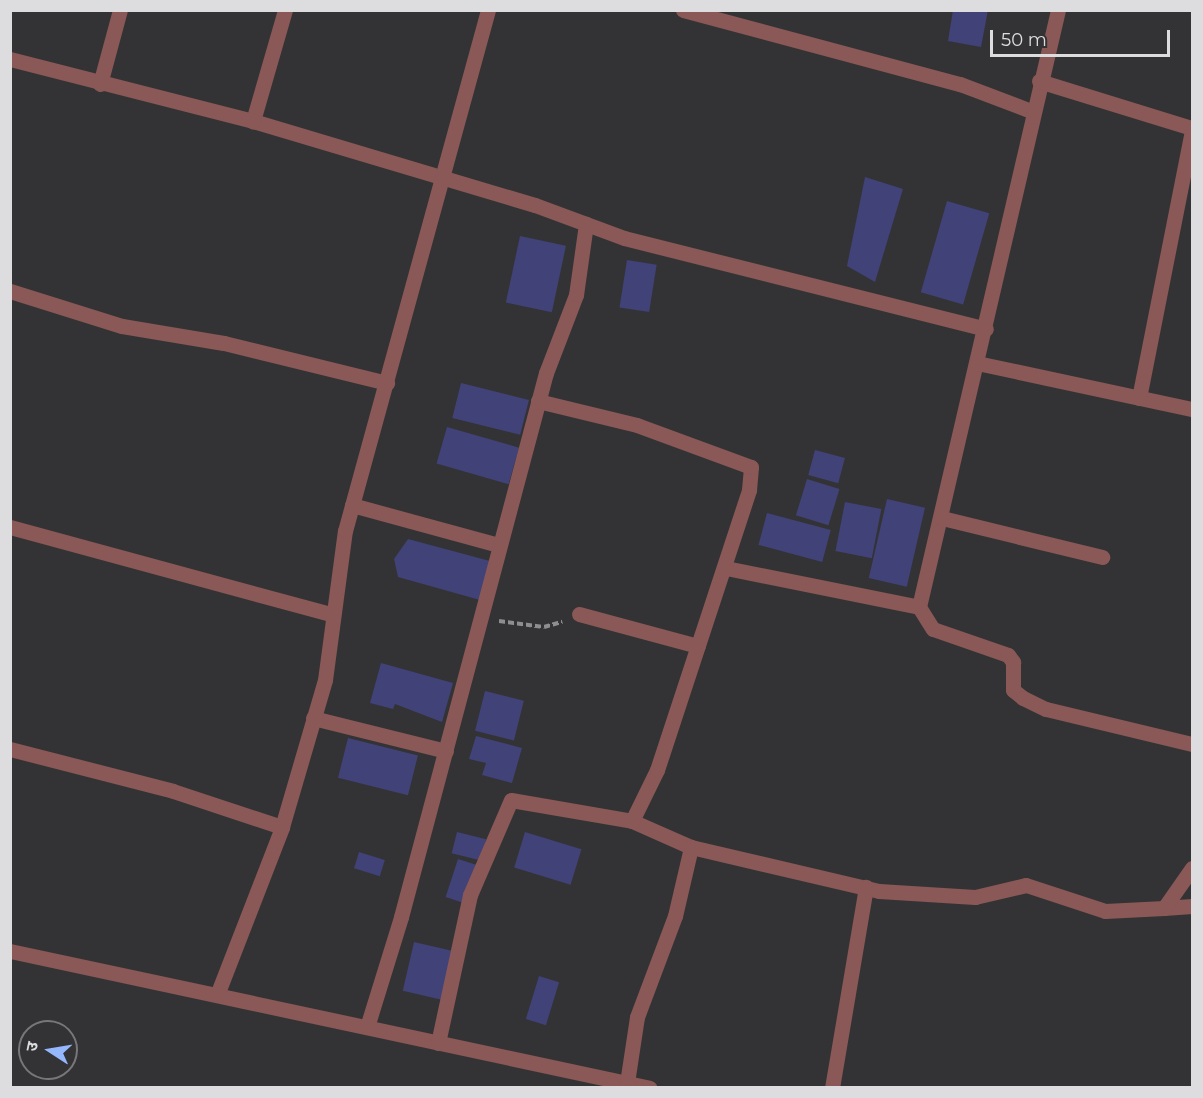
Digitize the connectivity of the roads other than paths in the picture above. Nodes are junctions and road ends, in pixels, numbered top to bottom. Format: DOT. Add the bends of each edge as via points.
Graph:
graph roads {
  1 [pos="120,10"];
  2 [pos="285,10"];
  3 [pos="488,10"];
  4 [pos="683,10"];
  5 [pos="1059,10"];
  6 [pos="10,59"];
  7 [pos="1039,81"];
  8 [pos="100,84"];
  9 [pos="1031,111"];
  10 [pos="253,121"];
  11 [pos="1192,129"];
  12 [pos="439,179"];
  13 [pos="586,224"];
  14 [pos="10,291"];
  15 [pos="986,329"];
  16 [pos="977,363"];
  17 [pos="387,383"];
  18 [pos="1139,398"];
  19 [pos="538,401"];
  20 [pos="1192,409"];
  21 [pos="352,505"];
  22 [pos="942,518"];
  23 [pos="10,527"];
  24 [pos="498,545"];
  25 [pos="1102,557"];
  26 [pos="726,568"];
  27 [pos="919,607"];
  28 [pos="579,614"];
  29 [pos="333,615"];
  30 [pos="698,646"];
  31 [pos="313,718"];
  32 [pos="1192,744"];
  33 [pos="10,749"];
  34 [pos="446,751"];
  35 [pos="632,821"];
  36 [pos="282,827"];
  37 [pos="691,847"];
  38 [pos="1192,868"];
  39 [pos="866,887"];
  40 [pos="1192,906"];
  41 [pos="1164,908"];
  42 [pos="10,951"];
  43 [pos="218,995"];
  44 [pos="367,1027"];
  45 [pos="438,1042"];
  46 [pos="627,1083"];
  47 [pos="650,1088"];
  48 [pos="832,1088"];
  1 -- 8 [label="street"];
  2 -- 10 [label="street"];
  3 -- 12 [label="street"];
  4 -- 9 [label="street" via="960,84"];
  5 -- 7 [label="street"];
  6 -- 8 [label="street"];
  7 -- 9 [label="street"];
  7 -- 11 [label="street"];
  8 -- 10 [label="street"];
  9 -- 15 [label="street"];
  10 -- 12 [label="street"];
  11 -- 18 [label="street"];
  12 -- 13 [label="street"];
  12 -- 17 [label="street"];
  13 -- 15 [label="street" via="730,267"];
  13 -- 19 [label="street" via="576,295"];
  14 -- 17 [label="street" via="122,326 224,342"];
  15 -- 16 [label="street"];
  16 -- 18 [label="street"];
  16 -- 22 [label="street"];
  17 -- 21 [label="street"];
  18 -- 20 [label="street"];
  19 -- 24 [label="street"];
  19 -- 26 [label="street" via="637,425 751,467 749,490"];
  21 -- 24 [label="street"];
  21 -- 29 [label="street"];
  22 -- 25 [label="street"];
  22 -- 27 [label="street"];
  23 -- 29 [label="street"];
  24 -- 34 [label="street"];
  26 -- 27 [label="street"];
  26 -- 30 [label="street"];
  27 -- 32 [label="street" via="933,629 1008,655 1013,662 1013,690 1023,698 1046,709"];
  28 -- 30 [label="street"];
  29 -- 31 [label="street" via="325,680"];
  30 -- 35 [label="street" via="657,770"];
  31 -- 34 [label="street"];
  31 -- 36 [label="street"];
  33 -- 36 [label="street" via="173,791"];
  34 -- 44 [label="street"];
  35 -- 37 [label="street"];
  35 -- 45 [label="street" via="511,800 470,895"];
  36 -- 43 [label="street"];
  37 -- 39 [label="street"];
  37 -- 46 [label="street" via="675,916 638,1017"];
  38 -- 41 [label="street"];
  39 -- 41 [label="street" via="975,897 1026,885 1105,911"];
  39 -- 48 [label="street"];
  40 -- 41 [label="street"];
  42 -- 43 [label="street"];
  43 -- 44 [label="street"];
  44 -- 45 [label="street"];
  45 -- 46 [label="street"];
  46 -- 47 [label="street"];
}
